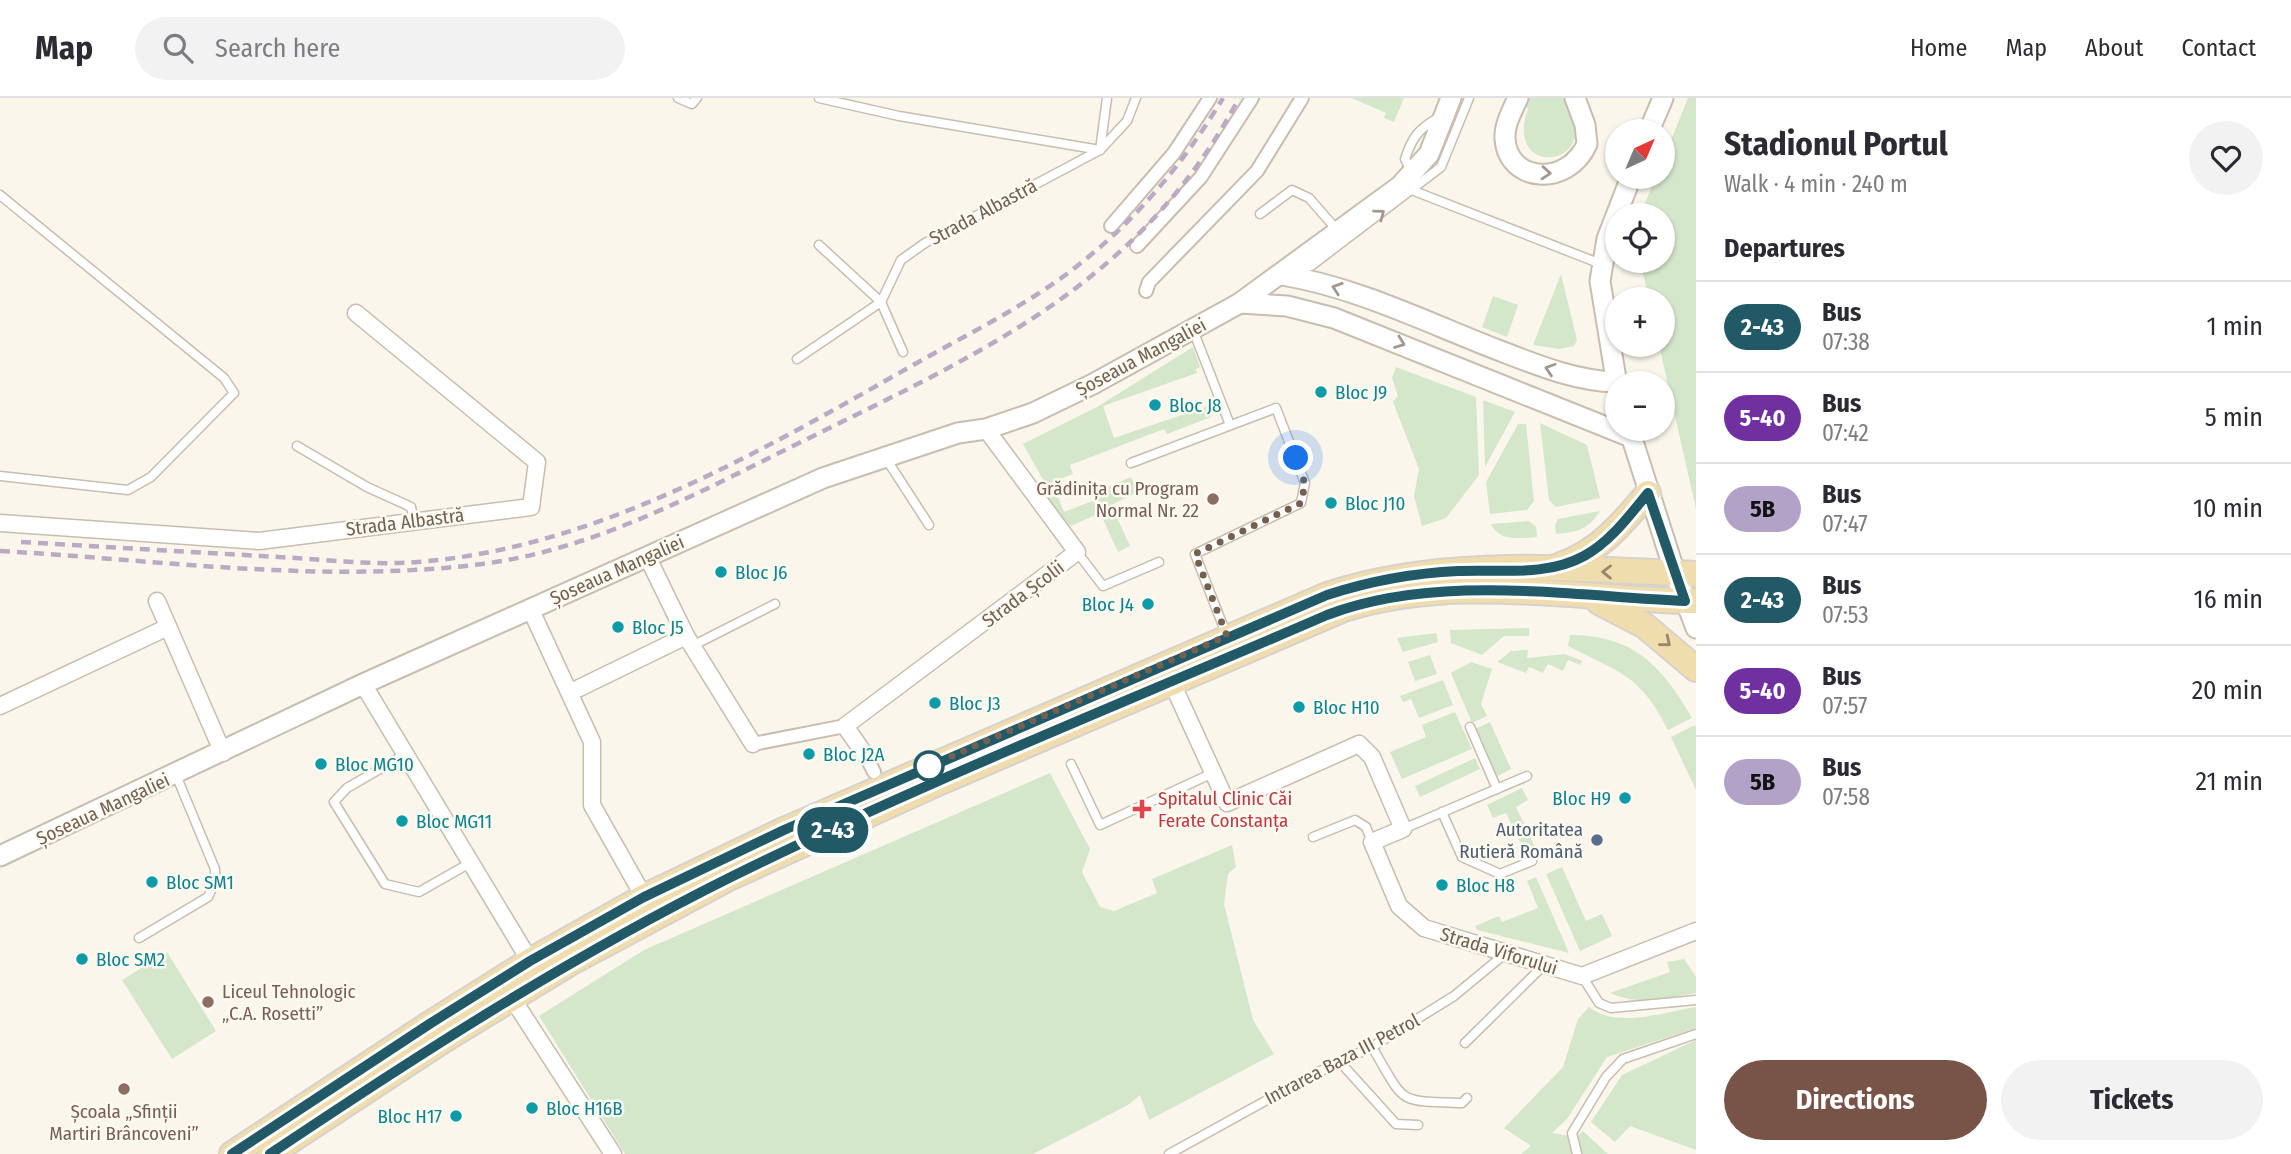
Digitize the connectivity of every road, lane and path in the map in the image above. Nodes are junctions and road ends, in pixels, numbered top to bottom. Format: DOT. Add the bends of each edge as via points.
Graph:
graph roads {
  1 [pos="678,98"];
  2 [pos="697,98"];
  3 [pos="820,98"];
  4 [pos="1107,98"];
  5 [pos="1136,98"];
  6 [pos="1210,98"];
  7 [pos="1252,98"];
  8 [pos="1302,98"];
  9 [pos="1469,98"];
  10 [pos="1518,98"];
  11 [pos="1575,98"];
  12 [pos="1663,98"];
  13 [pos="1447,107"];
  14 [pos="1654,119"];
  15 [pos="1100,150"];
  16 [pos="1408,183"];
  17 [pos="1626,189"];
  18 [pos="0,195"];
  19 [pos="1260,214"];
  20 [pos="1111,226"];
  21 [pos="1338,232"];
  22 [pos="819,245"];
  23 [pos="1137,246"];
  24 [pos="1601,264"];
  25 [pos="1282,275"];
  26 [pos="1146,290"];
  27 [pos="881,302"];
  28 [pos="1240,303"];
  29 [pos="356,313"];
  30 [pos="1193,330"];
  31 [pos="903,352"];
  32 [pos="797,359"];
  33 [pos="1614,371"];
  34 [pos="1605,382"];
  35 [pos="1605,423"];
  36 [pos="1230,425"];
  37 [pos="986,429"];
  38 [pos="1632,441"];
  39 [pos="297,446"];
  40 [pos="885,456"];
  41 [pos="1131,463"];
  42 [pos="0,476"];
  43 [pos="1648,493"];
  44 [pos="414,521"];
  45 [pos="0,523"];
  46 [pos="929,525"];
  47 [pos="1077,552"];
  48 [pos="647,556"];
  49 [pos="1159,562"];
  50 [pos="1537,570"];
  51 [pos="1685,574"];
  52 [pos="1588,597"];
  53 [pos="157,601"];
  54 [pos="1690,601"];
  55 [pos="775,604"];
  56 [pos="530,608"];
  57 [pos="168,627"];
  58 [pos="1696,628"];
  59 [pos="1227,636"];
  60 [pos="690,640"];
  61 [pos="1696,669"];
  62 [pos="1172,683"];
  63 [pos="363,684"];
  64 [pos="571,692"];
  65 [pos="0,706"];
  66 [pos="845,726"];
  67 [pos="1470,727"];
  68 [pos="753,744"];
  69 [pos="223,753"];
  70 [pos="404,755"];
  71 [pos="866,756"];
  72 [pos="1071,764"];
  73 [pos="874,772"];
  74 [pos="1213,773"];
  75 [pos="176,775"];
  76 [pos="1527,776"];
  77 [pos="1497,789"];
  78 [pos="1442,812"];
  79 [pos="1403,829"];
  80 [pos="1313,837"];
  81 [pos="1372,842"];
  82 [pos="2,851"];
  83 [pos="1532,861"];
  84 [pos="470,863"];
  85 [pos="644,897"];
  86 [pos="1696,931"];
  87 [pos="139,938"];
  88 [pos="1506,953"];
  89 [pos="530,961"];
  90 [pos="1544,965"];
  91 [pos="1582,976"];
  92 [pos="513,998"];
  93 [pos="1696,1000"];
  94 [pos="1696,1034"];
  95 [pos="1465,1042"];
  96 [pos="1371,1047"];
  97 [pos="1340,1062"];
  98 [pos="1467,1098"];
  99 [pos="1418,1125"];
  100 [pos="232,1154"];
  101 [pos="270,1154"];
  102 [pos="613,1154"];
  103 [pos="1169,1154"];
  104 [pos="1577,1154"];
  1 -- 2 [label="lane" via="692,104"];
  3 -- 15 [label="lane"];
  4 -- 15 [label="lane"];
  5 -- 15 [label="lane, Strada Albastră" via="1127,121"];
  6 -- 20 [label="street" via="1174,153"];
  7 -- 23 [label="street" via="1201,177"];
  8 -- 26 [label="street" via="1257,172"];
  9 -- 16 [label="lane" via="1441,167"];
  10 -- 11 [label="street, one-way" via="1505,131 1508,153 1525,169 1547,175 1570,168 1587,144"];
  12 -- 14 [label="street"];
  13 -- 16 [label="street, Șoseaua Mangaliei" via="1429,154"];
  15 -- 27 [label="lane, Strada Albastră" via="925,243 901,260"];
  16 -- 21 [label="street, Șoseaua Mangaliei"];
  16 -- 24 [label="lane"];
  25 -- 16 [label="lane, one-way" via="1311,266"];
  17 -- 24 [label="street"];
  18 -- 42 [label="lane" via="223,377 234,393 151,477 128,490"];
  19 -- 21 [label="lane" via="1292,190 1309,198"];
  21 -- 25 [label="street, Șoseaua Mangaliei"];
  22 -- 27 [label="lane"];
  24 -- 33 [label="street" via="1602,308"];
  25 -- 28 [label="street, Șoseaua Mangaliei"];
  34 -- 25 [label="street, one-way" via="1546,368 1332,286"];
  27 -- 31 [label="lane"];
  27 -- 32 [label="lane"];
  28 -- 30 [label="street, Șoseaua Mangaliei"];
  28 -- 35 [label="street, one-way" via="1287,306 1334,318"];
  29 -- 44 [label="street, Strada Albastră" via="537,462 531,507"];
  30 -- 36 [label="lane"];
  30 -- 37 [label="street, Șoseaua Mangaliei" via="1033,413"];
  36 -- 41 [label="lane"];
  36 -- 59 [label="lane" via="1276,408 1305,484 1301,503 1195,554"];
  37 -- 40 [label="street, Șoseaua Mangaliei"];
  37 -- 47 [label="street, Strada Școlii"];
  38 -- 43 [label="street"];
  39 -- 44 [label="lane" via="411,507"];
  40 -- 46 [label="lane"];
  40 -- 48 [label="street, Șoseaua Mangaliei" via="823,478"];
  43 -- 50 [label="main road" via="1624,522 1585,556"];
  43 -- 51 [label="street"];
  44 -- 45 [label="street, Strada Albastră" via="259,541"];
  47 -- 49 [label="lane" via="1103,586"];
  47 -- 66 [label="street, Strada Școlii"];
  48 -- 56 [label="street, Șoseaua Mangaliei"];
  48 -- 60 [label="street"];
  51 -- 50 [label="main road, one-way"];
  50 -- 59 [label="main road" via="1457,571 1385,579 1327,595"];
  51 -- 54 [label="street"];
  52 -- 54 [label="main road"];
  52 -- 61 [label="main road, one-way" via="1645,626"];
  52 -- 62 [label="main road" via="1465,590 1390,597 1327,615"];
  53 -- 57 [label="street"];
  54 -- 58 [label="street"];
  55 -- 60 [label="lane"];
  56 -- 63 [label="street, Șoseaua Mangaliei"];
  56 -- 64 [label="street"];
  57 -- 65 [label="street"];
  57 -- 69 [label="street"];
  59 -- 85 [label="main road" via="784,830"];
  60 -- 64 [label="street"];
  60 -- 68 [label="street"];
  62 -- 74 [label="street"];
  62 -- 92 [label="main road" via="731,877 615,937"];
  63 -- 69 [label="street, Șoseaua Mangaliei"];
  63 -- 70 [label="street"];
  64 -- 85 [label="street" via="592,742 592,805"];
  66 -- 68 [label="street, Strada Școlii"];
  66 -- 71 [label="street"];
  67 -- 77 [label="lane"];
  69 -- 75 [label="street, Șoseaua Mangaliei"];
  70 -- 84 [label="street"];
  70 -- 84 [label="lane" via="347,788 334,802 384,884 419,892"];
  71 -- 73 [label="street"];
  72 -- 74 [label="lane" via="1100,825"];
  74 -- 79 [label="street" via="1227,803 1359,744 1372,757"];
  75 -- 82 [label="street, Șoseaua Mangaliei"];
  75 -- 87 [label="lane" via="215,869 215,882 208,897"];
  76 -- 77 [label="lane"];
  77 -- 78 [label="lane"];
  78 -- 79 [label="lane"];
  78 -- 83 [label="lane" via="1462,857 1500,874"];
  79 -- 81 [label="street"];
  80 -- 81 [label="lane" via="1355,820 1366,827"];
  81 -- 88 [label="street, Strada Viforului" via="1399,906 1424,928"];
  84 -- 89 [label="street"];
  85 -- 89 [label="main road"];
  86 -- 91 [label="street, Strada Viforului"];
  88 -- 90 [label="street, Strada Viforului"];
  88 -- 96 [label="lane, Intrarea Baza III Petrol" via="1454,996"];
  89 -- 100 [label="main road"];
  90 -- 91 [label="street, Strada Viforului"];
  90 -- 95 [label="lane"];
  91 -- 93 [label="lane" via="1599,1003 1611,1008"];
  92 -- 101 [label="main road"];
  92 -- 102 [label="street"];
  94 -- 104 [label="lane" via="1623,1059 1606,1077 1572,1133"];
  96 -- 97 [label="lane, Intrarea Baza III Petrol"];
  96 -- 98 [label="lane" via="1401,1096 1412,1101 1462,1103"];
  97 -- 99 [label="lane" via="1396,1124"];
  97 -- 103 [label="lane, Intrarea Baza III Petrol"];
}
